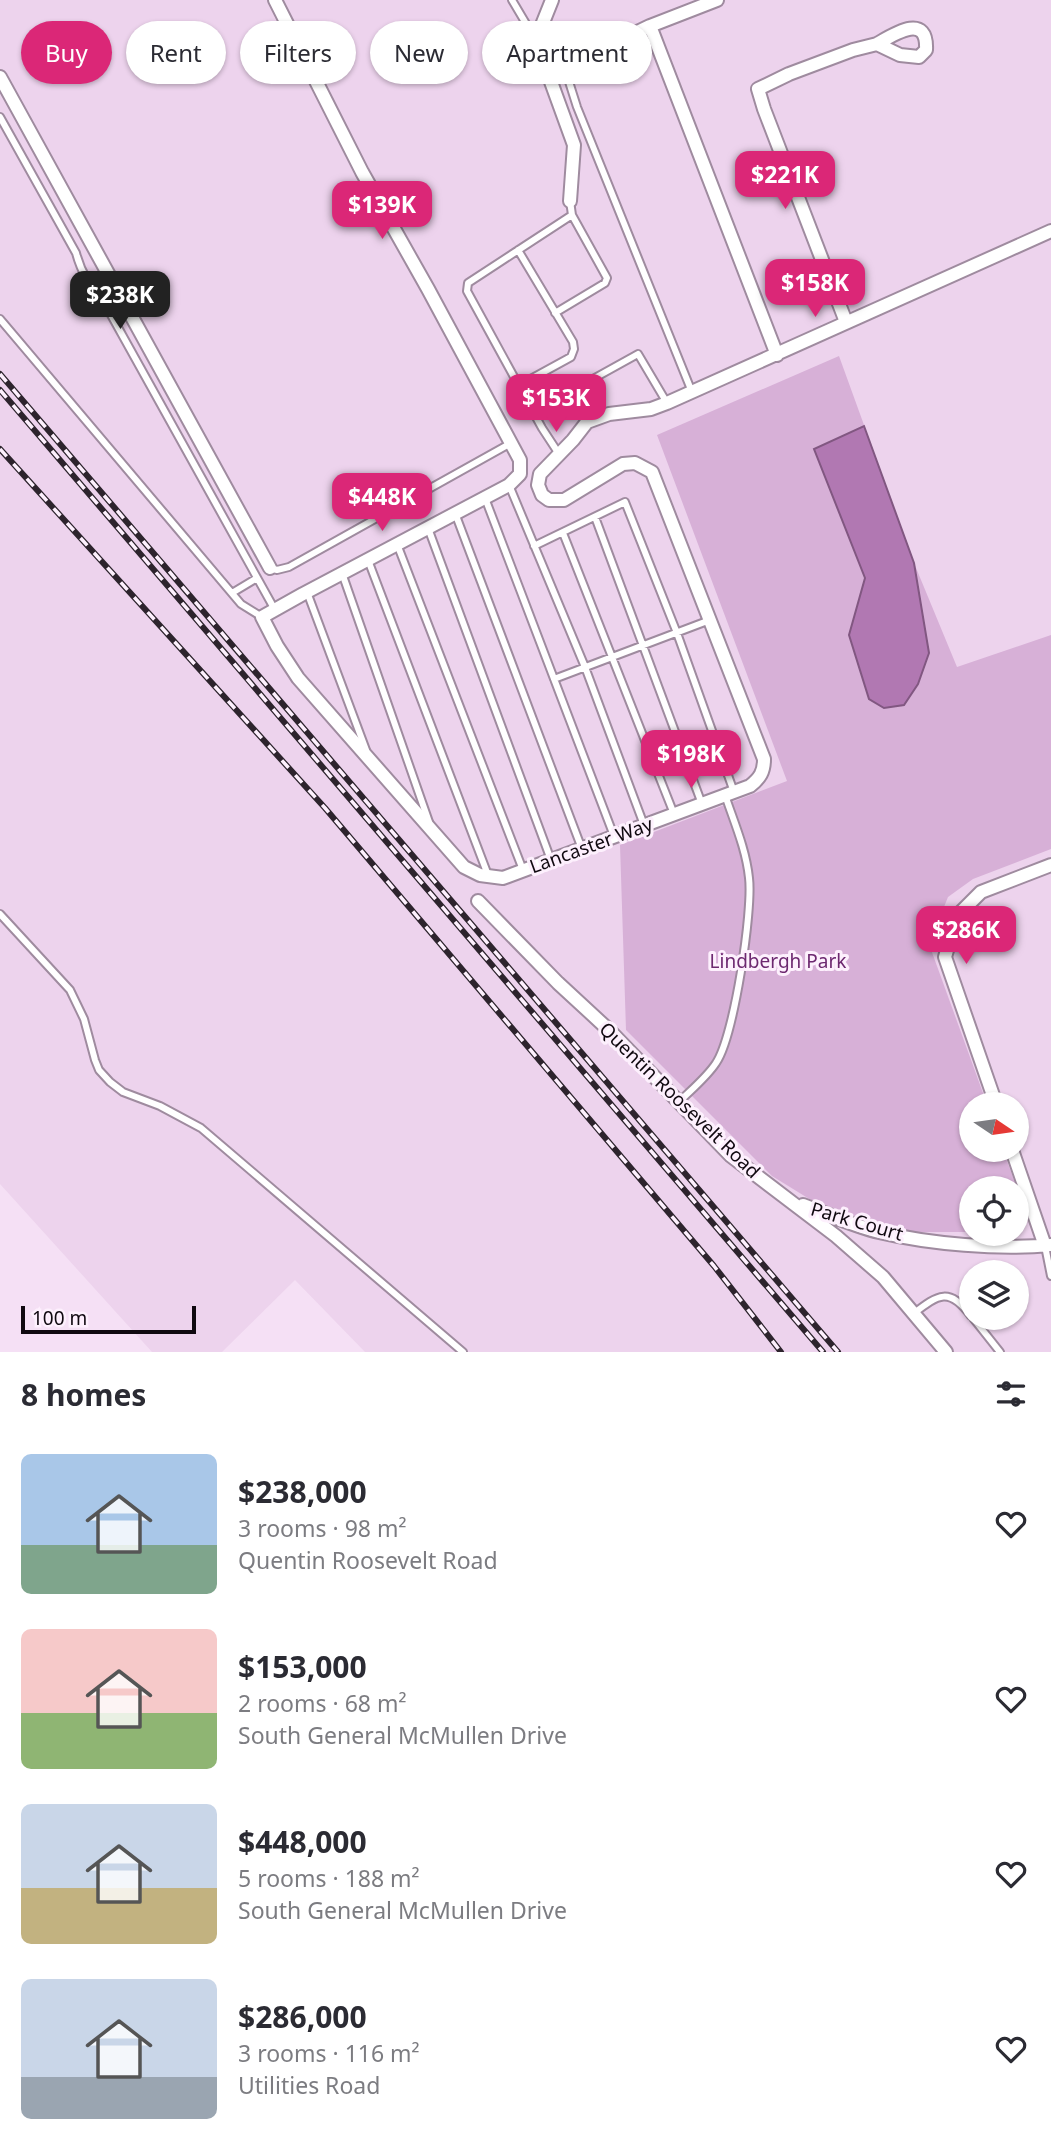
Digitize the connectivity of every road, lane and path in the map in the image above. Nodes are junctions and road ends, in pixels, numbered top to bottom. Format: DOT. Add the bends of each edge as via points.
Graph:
graph roads {
  1 [pos="275,0"];
  2 [pos="512,0"];
  3 [pos="552,0"];
  4 [pos="717,0"];
  5 [pos="524,21"];
  6 [pos="544,21"];
  7 [pos="652,25"];
  8 [pos="652,31"];
  9 [pos="877,44"];
  10 [pos="0,77"];
  11 [pos="550,84"];
  12 [pos="570,84"];
  13 [pos="0,117"];
  14 [pos="570,201"];
  15 [pos="572,215"];
  16 [pos="1051,231"];
  17 [pos="517,250"];
  18 [pos="555,313"];
  19 [pos="0,319"];
  20 [pos="846,322"];
  21 [pos="777,355"];
  22 [pos="518,386"];
  23 [pos="692,392"];
  24 [pos="564,395"];
  25 [pos="667,403"];
  26 [pos="511,443"];
  27 [pos="559,455"];
  28 [pos="509,485"];
  29 [pos="485,498"];
  30 [pos="455,513"];
  31 [pos="596,517"];
  32 [pos="428,528"];
  33 [pos="563,533"];
  34 [pos="397,544"];
  35 [pos="534,545"];
  36 [pos="368,559"];
  37 [pos="270,568"];
  38 [pos="342,573"];
  39 [pos="257,578"];
  40 [pos="307,592"];
  41 [pos="232,593"];
  42 [pos="275,610"];
  43 [pos="262,617"];
  44 [pos="710,620"];
  45 [pos="677,633"];
  46 [pos="644,645"];
  47 [pos="612,657"];
  48 [pos="585,667"];
  49 [pos="554,679"];
  50 [pos="370,760"];
  51 [pos="729,793"];
  52 [pos="702,804"];
  53 [pos="674,814"];
  54 [pos="644,825"];
  55 [pos="432,831"];
  56 [pos="614,837"];
  57 [pos="582,849"];
  58 [pos="551,860"];
  59 [pos="1051,865"];
  60 [pos="523,870"];
  61 [pos="489,876"];
  62 [pos="478,901"];
  63 [pos="0,914"];
  64 [pos="992,1092"];
  65 [pos="680,1102"];
  66 [pos="1016,1162"];
  67 [pos="789,1200"];
  68 [pos="1048,1246"];
  69 [pos="1051,1276"];
  70 [pos="959,1300"];
  71 [pos="914,1314"];
  72 [pos="982,1330"];
  73 [pos="463,1352"];
  74 [pos="946,1352"];
  75 [pos="1000,1352"];
  1 -- 26 [label="street" via="362,172"];
  2 -- 5 [label="lane"];
  3 -- 6 [label="street"];
  4 -- 7 [label="street"];
  8 -- 21 [label="street"];
  9 -- 20 [label="street" via="758,89"];
  10 -- 37 [label="street"];
  11 -- 14 [label="street" via="574,145"];
  12 -- 23 [label="lane"];
  13 -- 39 [label="lane"];
  14 -- 15 [label="lane"];
  15 -- 17 [label="lane"];
  15 -- 18 [label="lane" via="607,278"];
  16 -- 20 [label="street"];
  17 -- 18 [label="lane"];
  17 -- 22 [label="lane" via="468,283 467,291"];
  18 -- 22 [label="lane" via="573,342 571,357"];
  19 -- 41 [label="lane"];
  20 -- 21 [label="street"];
  21 -- 23 [label="street"];
  22 -- 27 [label="lane"];
  23 -- 25 [label="street"];
  24 -- 25 [label="lane" via="638,354"];
  25 -- 27 [label="street" via="587,422"];
  26 -- 28 [label="street" via="520,460 520,474"];
  26 -- 37 [label="lane" via="289,567"];
  27 -- 44 [label="street, Lancaster Way" via="540,474 538,485 549,500 564,500 623,464 635,463 652,472"];
  28 -- 29 [label="street"];
  28 -- 35 [label="lane"];
  29 -- 30 [label="street"];
  29 -- 49 [label="lane"];
  30 -- 32 [label="street"];
  30 -- 57 [label="lane"];
  31 -- 33 [label="lane"];
  31 -- 45 [label="lane" via="625,502"];
  31 -- 46 [label="lane"];
  32 -- 34 [label="street"];
  32 -- 58 [label="lane"];
  33 -- 35 [label="lane"];
  33 -- 47 [label="lane"];
  34 -- 36 [label="street"];
  34 -- 60 [label="lane"];
  35 -- 48 [label="lane"];
  36 -- 38 [label="street"];
  36 -- 61 [label="lane"];
  38 -- 40 [label="street"];
  38 -- 55 [label="lane"];
  39 -- 41 [label="lane"];
  39 -- 42 [label="lane"];
  40 -- 42 [label="street"];
  40 -- 50 [label="lane"];
  41 -- 43 [label="lane"];
  42 -- 43 [label="street"];
  43 -- 50 [label="street" via="298,678"];
  44 -- 45 [label="lane"];
  44 -- 51 [label="street, Lancaster Way" via="764,759 760,779"];
  45 -- 46 [label="lane"];
  45 -- 51 [label="lane"];
  46 -- 47 [label="lane"];
  46 -- 52 [label="lane"];
  47 -- 48 [label="lane"];
  47 -- 53 [label="lane"];
  48 -- 49 [label="lane"];
  48 -- 54 [label="lane"];
  49 -- 56 [label="lane"];
  50 -- 55 [label="street"];
  51 -- 52 [label="street, Lancaster Way"];
  51 -- 65 [label="lane" via="750,879 736,1001 717,1062"];
  52 -- 53 [label="street, Lancaster Way"];
  53 -- 54 [label="street, Lancaster Way"];
  54 -- 56 [label="street, Lancaster Way"];
  55 -- 61 [label="street" via="464,867"];
  56 -- 57 [label="street, Lancaster Way"];
  57 -- 58 [label="street, Lancaster Way"];
  58 -- 60 [label="street, Lancaster Way"];
  59 -- 64 [label="street" via="981,892 957,916 945,957"];
  60 -- 61 [label="street, Lancaster Way" via="503,878"];
  62 -- 65 [label="street, Quentin Roosevelt Road"];
  63 -- 73 [label="lane" via="70,990 84,1019 94,1060 110,1082 201,1128"];
  65 -- 67 [label="street, Quentin Roosevelt Road" via="742,1166"];
  66 -- 68 [label="street"];
  67 -- 68 [label="street, Park Court" via="888,1233 971,1244"];
  67 -- 71 [label="street, Quentin Roosevelt Road" via="883,1277"];
  68 -- 69 [label="lane"];
  70 -- 71 [label="lane" via="934,1297"];
  71 -- 74 [label="street, Quentin Roosevelt Road"];
  72 -- 75 [label="lane"];
}
